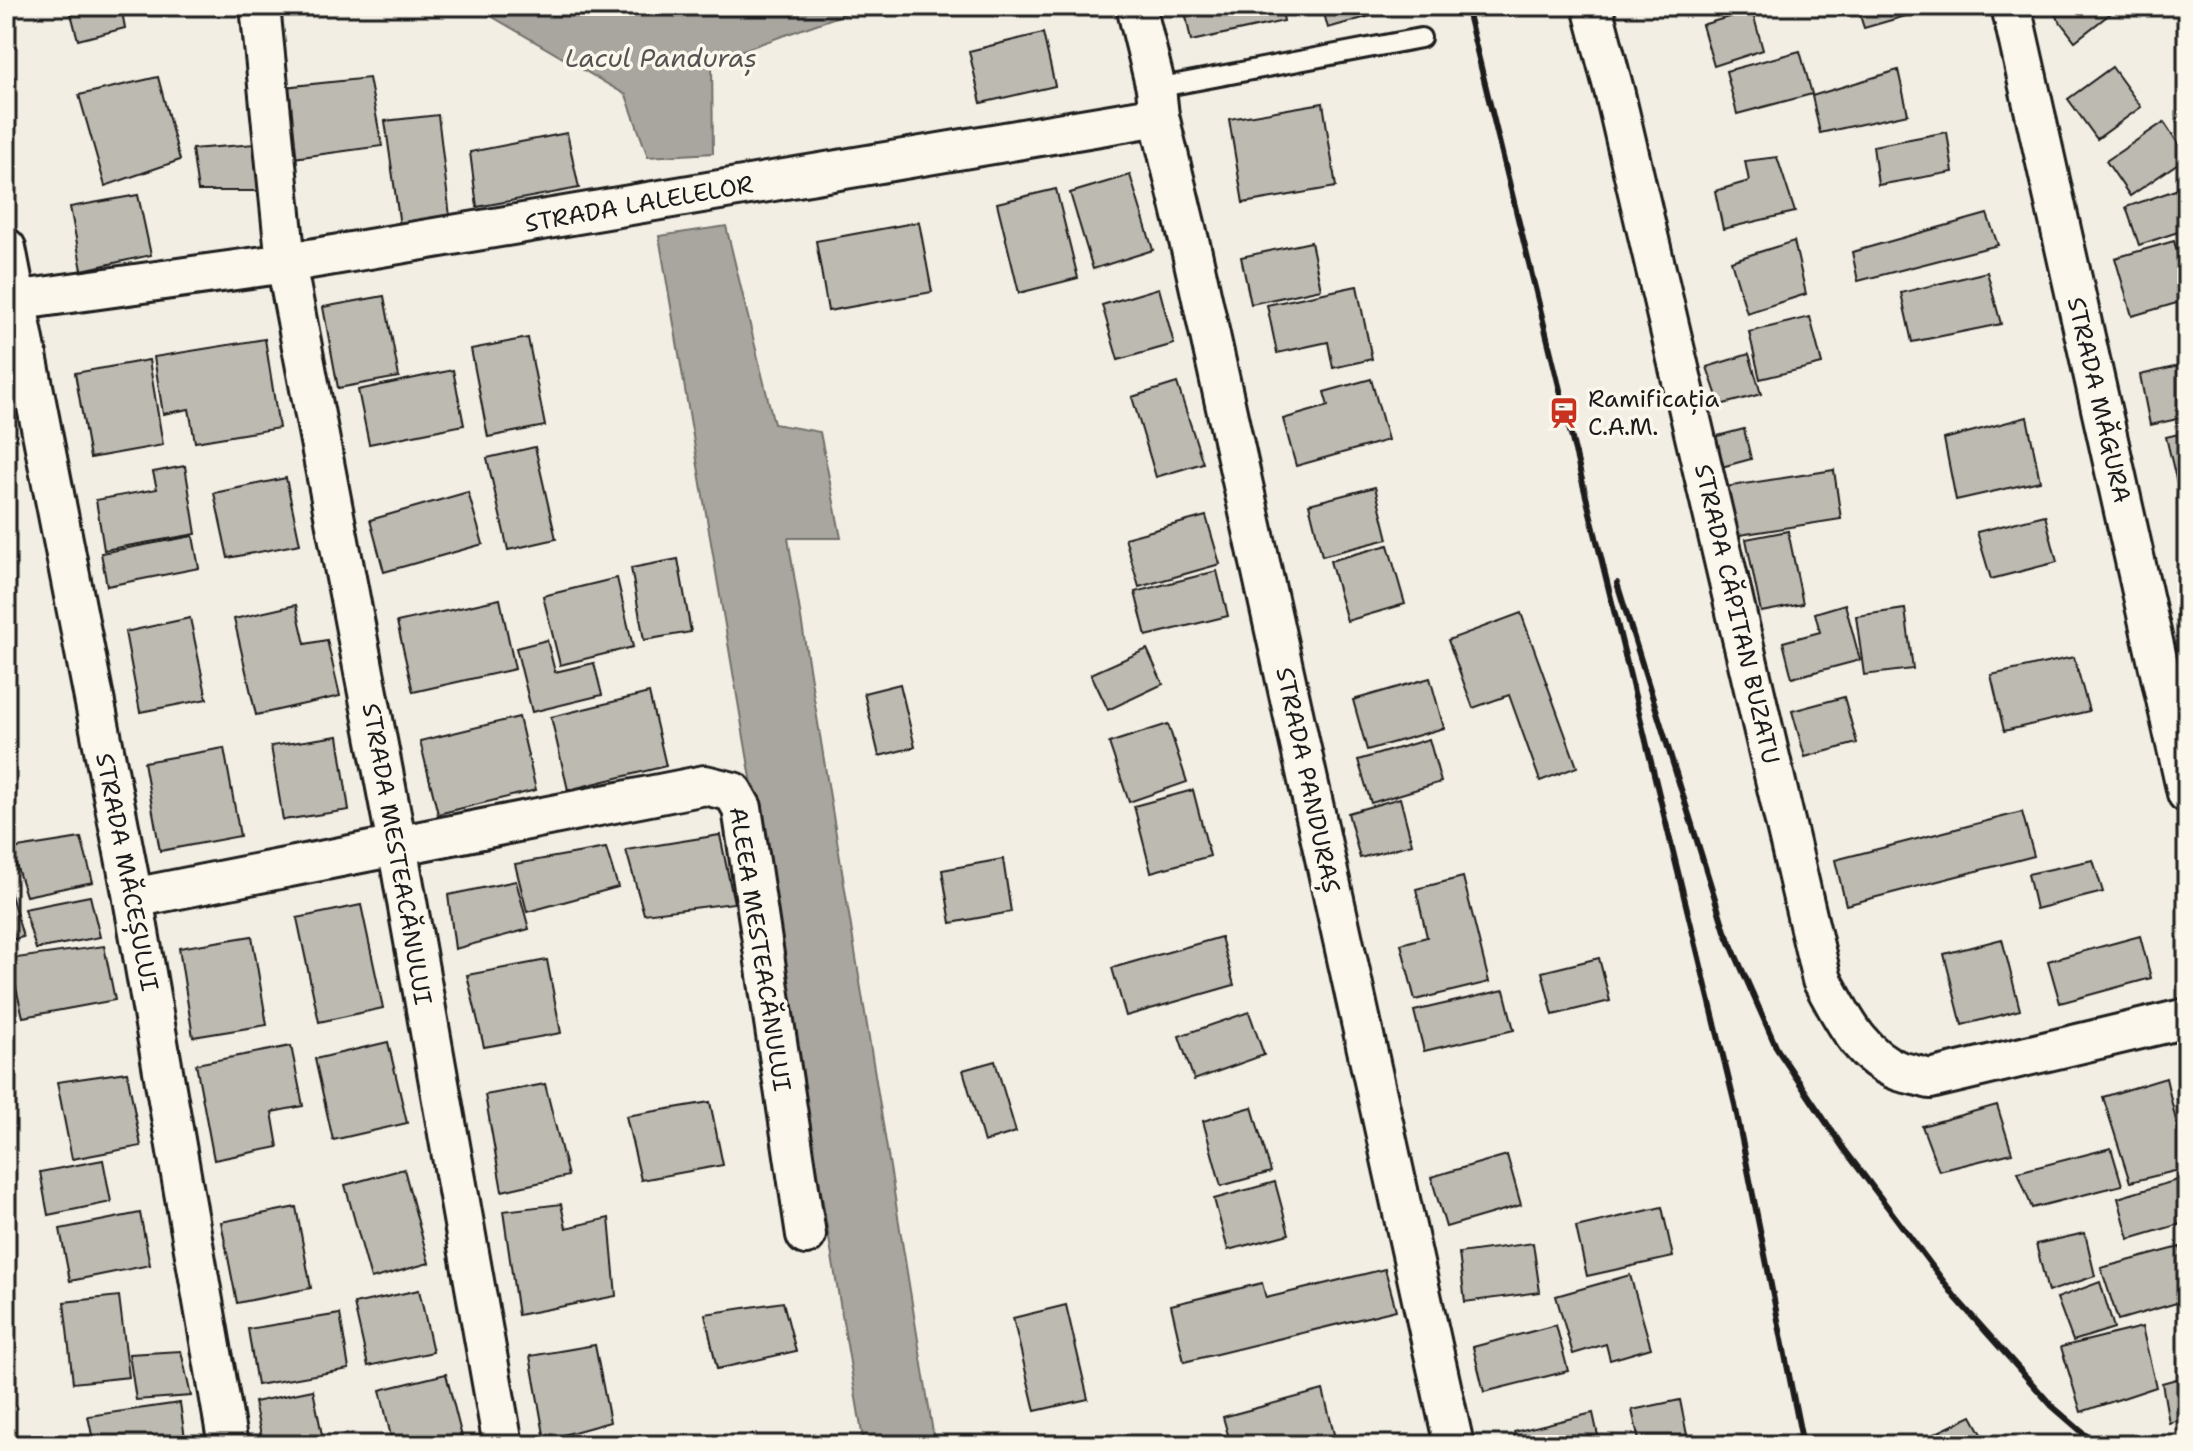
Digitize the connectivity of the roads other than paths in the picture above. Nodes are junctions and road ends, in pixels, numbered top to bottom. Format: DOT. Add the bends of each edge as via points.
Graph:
graph roads {
  1 [pos="260,6"];
  2 [pos="1136,6"];
  3 [pos="1592,6"];
  4 [pos="2011,6"];
  5 [pos="1421,38"];
  6 [pos="1158,102"];
  7 [pos="6,248"];
  8 [pos="286,263"];
  9 [pos="11,301"];
  10 [pos="2187,793"];
  11 [pos="397,845"];
  12 [pos="133,898"];
  13 [pos="2187,1018"];
  14 [pos="806,1235"];
  15 [pos="228,1445"];
  16 [pos="503,1445"];
  17 [pos="1454,1445"];
  1 -- 8 [label="street, STRADA MESTEACĂNULUI"];
  2 -- 6 [label="street"];
  3 -- 13 [label="street, STRADA CĂPITAN BUZATU" via="1822,980 1850,1029 1870,1054 1897,1070 1930,1079"];
  4 -- 10 [label="street, STRADA MĂGURA"];
  5 -- 6 [label="lane"];
  6 -- 8 [label="street, STRADA LALELELOR"];
  6 -- 17 [label="street, STRADA PANDURAȘ"];
  7 -- 9 [label="street, STRADA MĂCEȘULUI"];
  8 -- 9 [label="street, STRADA LALELELOR"];
  8 -- 11 [label="street, STRADA MESTEACĂNULUI"];
  9 -- 12 [label="street, STRADA MĂCEȘULUI"];
  11 -- 12 [label="street, ALEEA MESTEACĂNULUI"];
  11 -- 14 [label="street, ALEEA MESTEACĂNULUI" via="705,785 733,792 742,808"];
  11 -- 16 [label="street, STRADA MESTEACĂNULUI"];
  12 -- 15 [label="street, STRADA MĂCEȘULUI"];
}
